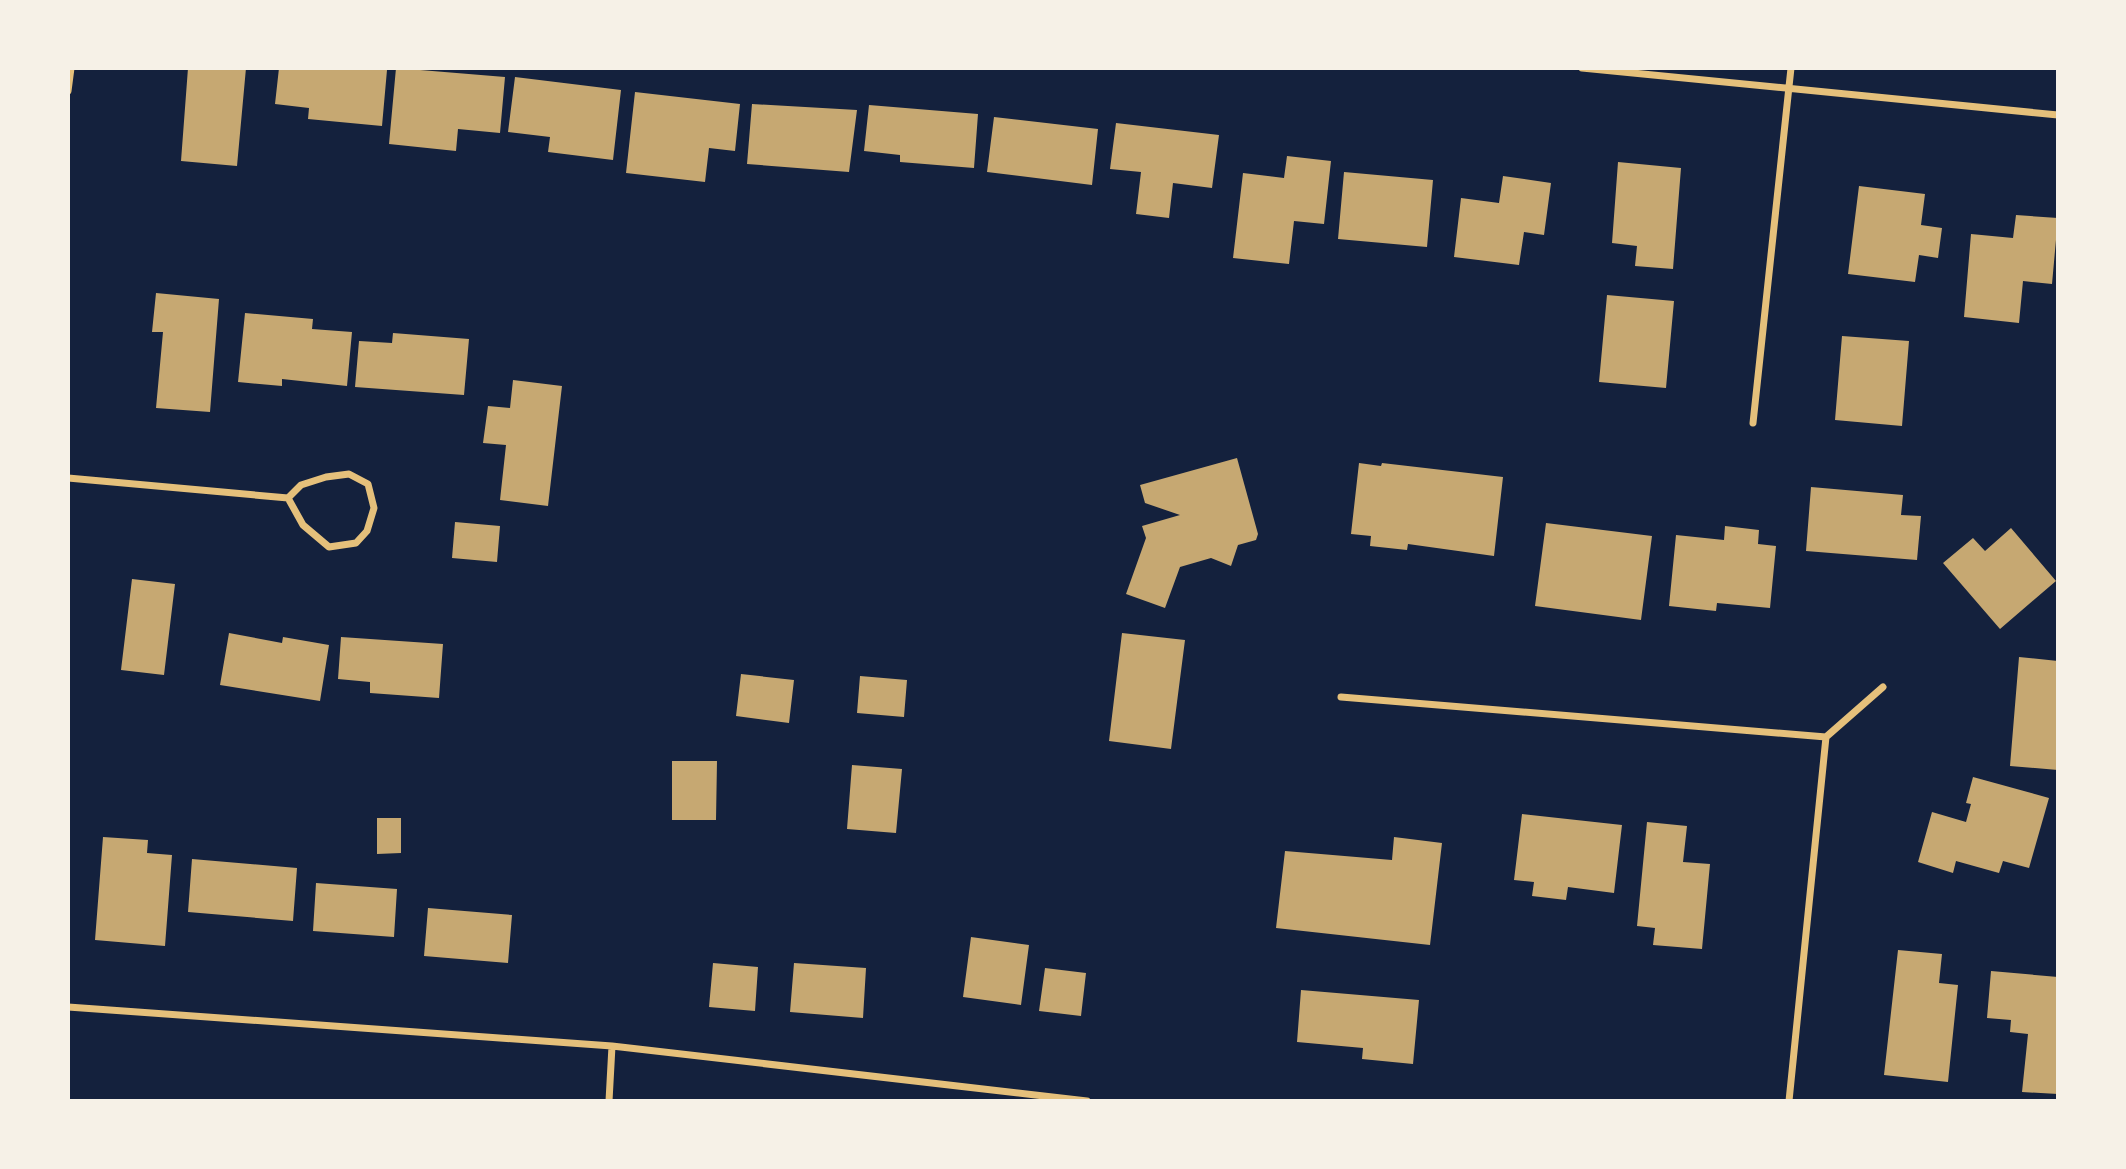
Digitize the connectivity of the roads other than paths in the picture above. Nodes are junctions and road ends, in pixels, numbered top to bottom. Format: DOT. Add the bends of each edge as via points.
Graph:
graph roads {
  1 [pos="71,68"];
  2 [pos="1582,68"];
  3 [pos="1791,68"];
  4 [pos="1789,87"];
  5 [pos="68,91"];
  6 [pos="2058,115"];
  7 [pos="1753,423"];
  8 [pos="68,478"];
  9 [pos="288,498"];
  10 [pos="1883,687"];
  11 [pos="1341,696"];
  12 [pos="1826,737"];
  13 [pos="68,1007"];
  14 [pos="612,1046"];
  15 [pos="609,1101"];
  16 [pos="1087,1101"];
  17 [pos="1788,1101"];
  1 -- 5 [label="street"];
  2 -- 4 [label="street"];
  3 -- 4 [label="street"];
  4 -- 6 [label="street"];
  4 -- 7 [label="street"];
  8 -- 9 [label="street"];
  9 -- 9 [label="street" via="301,485 348,474 368,484 374,508 367,531 356,543 329,547 303,525"];
  10 -- 12 [label="street"];
  11 -- 12 [label="street"];
  12 -- 17 [label="street"];
  13 -- 14 [label="street"];
  14 -- 15 [label="street"];
  14 -- 16 [label="street"];
}
